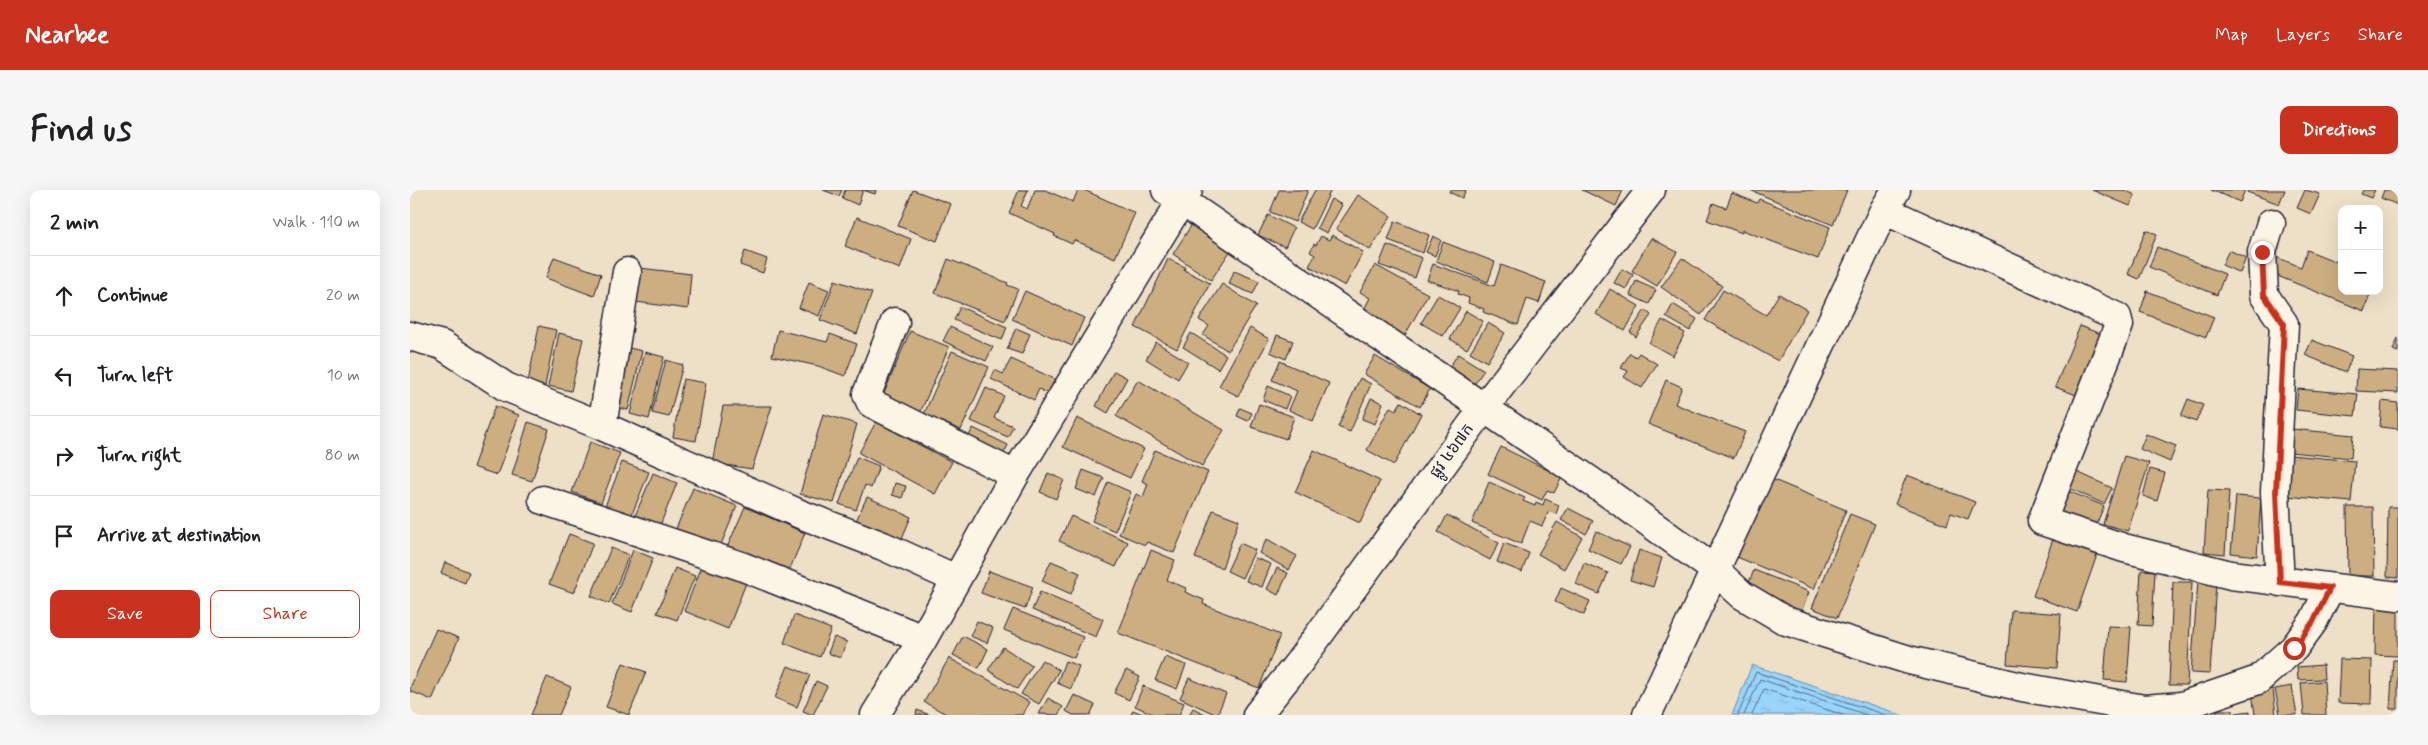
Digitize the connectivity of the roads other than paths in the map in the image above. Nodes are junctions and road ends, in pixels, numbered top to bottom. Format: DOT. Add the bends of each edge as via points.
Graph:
graph roads {
  1 [pos="1651,190"];
  2 [pos="1179,193"];
  3 [pos="1890,200"];
  4 [pos="2271,223"];
  5 [pos="627,272"];
  6 [pos="895,322"];
  7 [pos="410,336"];
  8 [pos="1484,409"];
  9 [pos="602,426"];
  10 [pos="1016,475"];
  11 [pos="543,500"];
  12 [pos="1714,570"];
  13 [pos="956,579"];
  14 [pos="2280,582"];
  15 [pos="2330,588"];
  16 [pos="2398,596"];
  17 [pos="923,638"];
  18 [pos="875,715"];
  19 [pos="1257,715"];
  20 [pos="1646,715"];
  1 -- 8 [label="street, ផ្លូវ ៤៦៧ក"];
  2 -- 8 [label="street"];
  2 -- 10 [label="street"];
  3 -- 12 [label="street"];
  3 -- 14 [label="street" via="2117,317 2119,325 2042,521 2124,548 2231,575"];
  4 -- 14 [label="street" via="2262,252 2264,295 2284,324 2276,492"];
  5 -- 9 [label="street"];
  6 -- 10 [label="street" via="867,394 871,403"];
  7 -- 9 [label="street" via="442,345 506,387"];
  8 -- 12 [label="street"];
  8 -- 19 [label="street, ផ្លូវ ៤៦៧ក"];
  9 -- 13 [label="street"];
  10 -- 13 [label="street"];
  11 -- 17 [label="street" via="741,566"];
  12 -- 15 [label="street" via="1742,595 1786,621 1910,660 2144,709 2182,706 2258,680 2294,648 2313,622"];
  12 -- 20 [label="street"];
  13 -- 17 [label="street"];
  14 -- 15 [label="street"];
  15 -- 16 [label="street"];
  17 -- 18 [label="street"];
}
